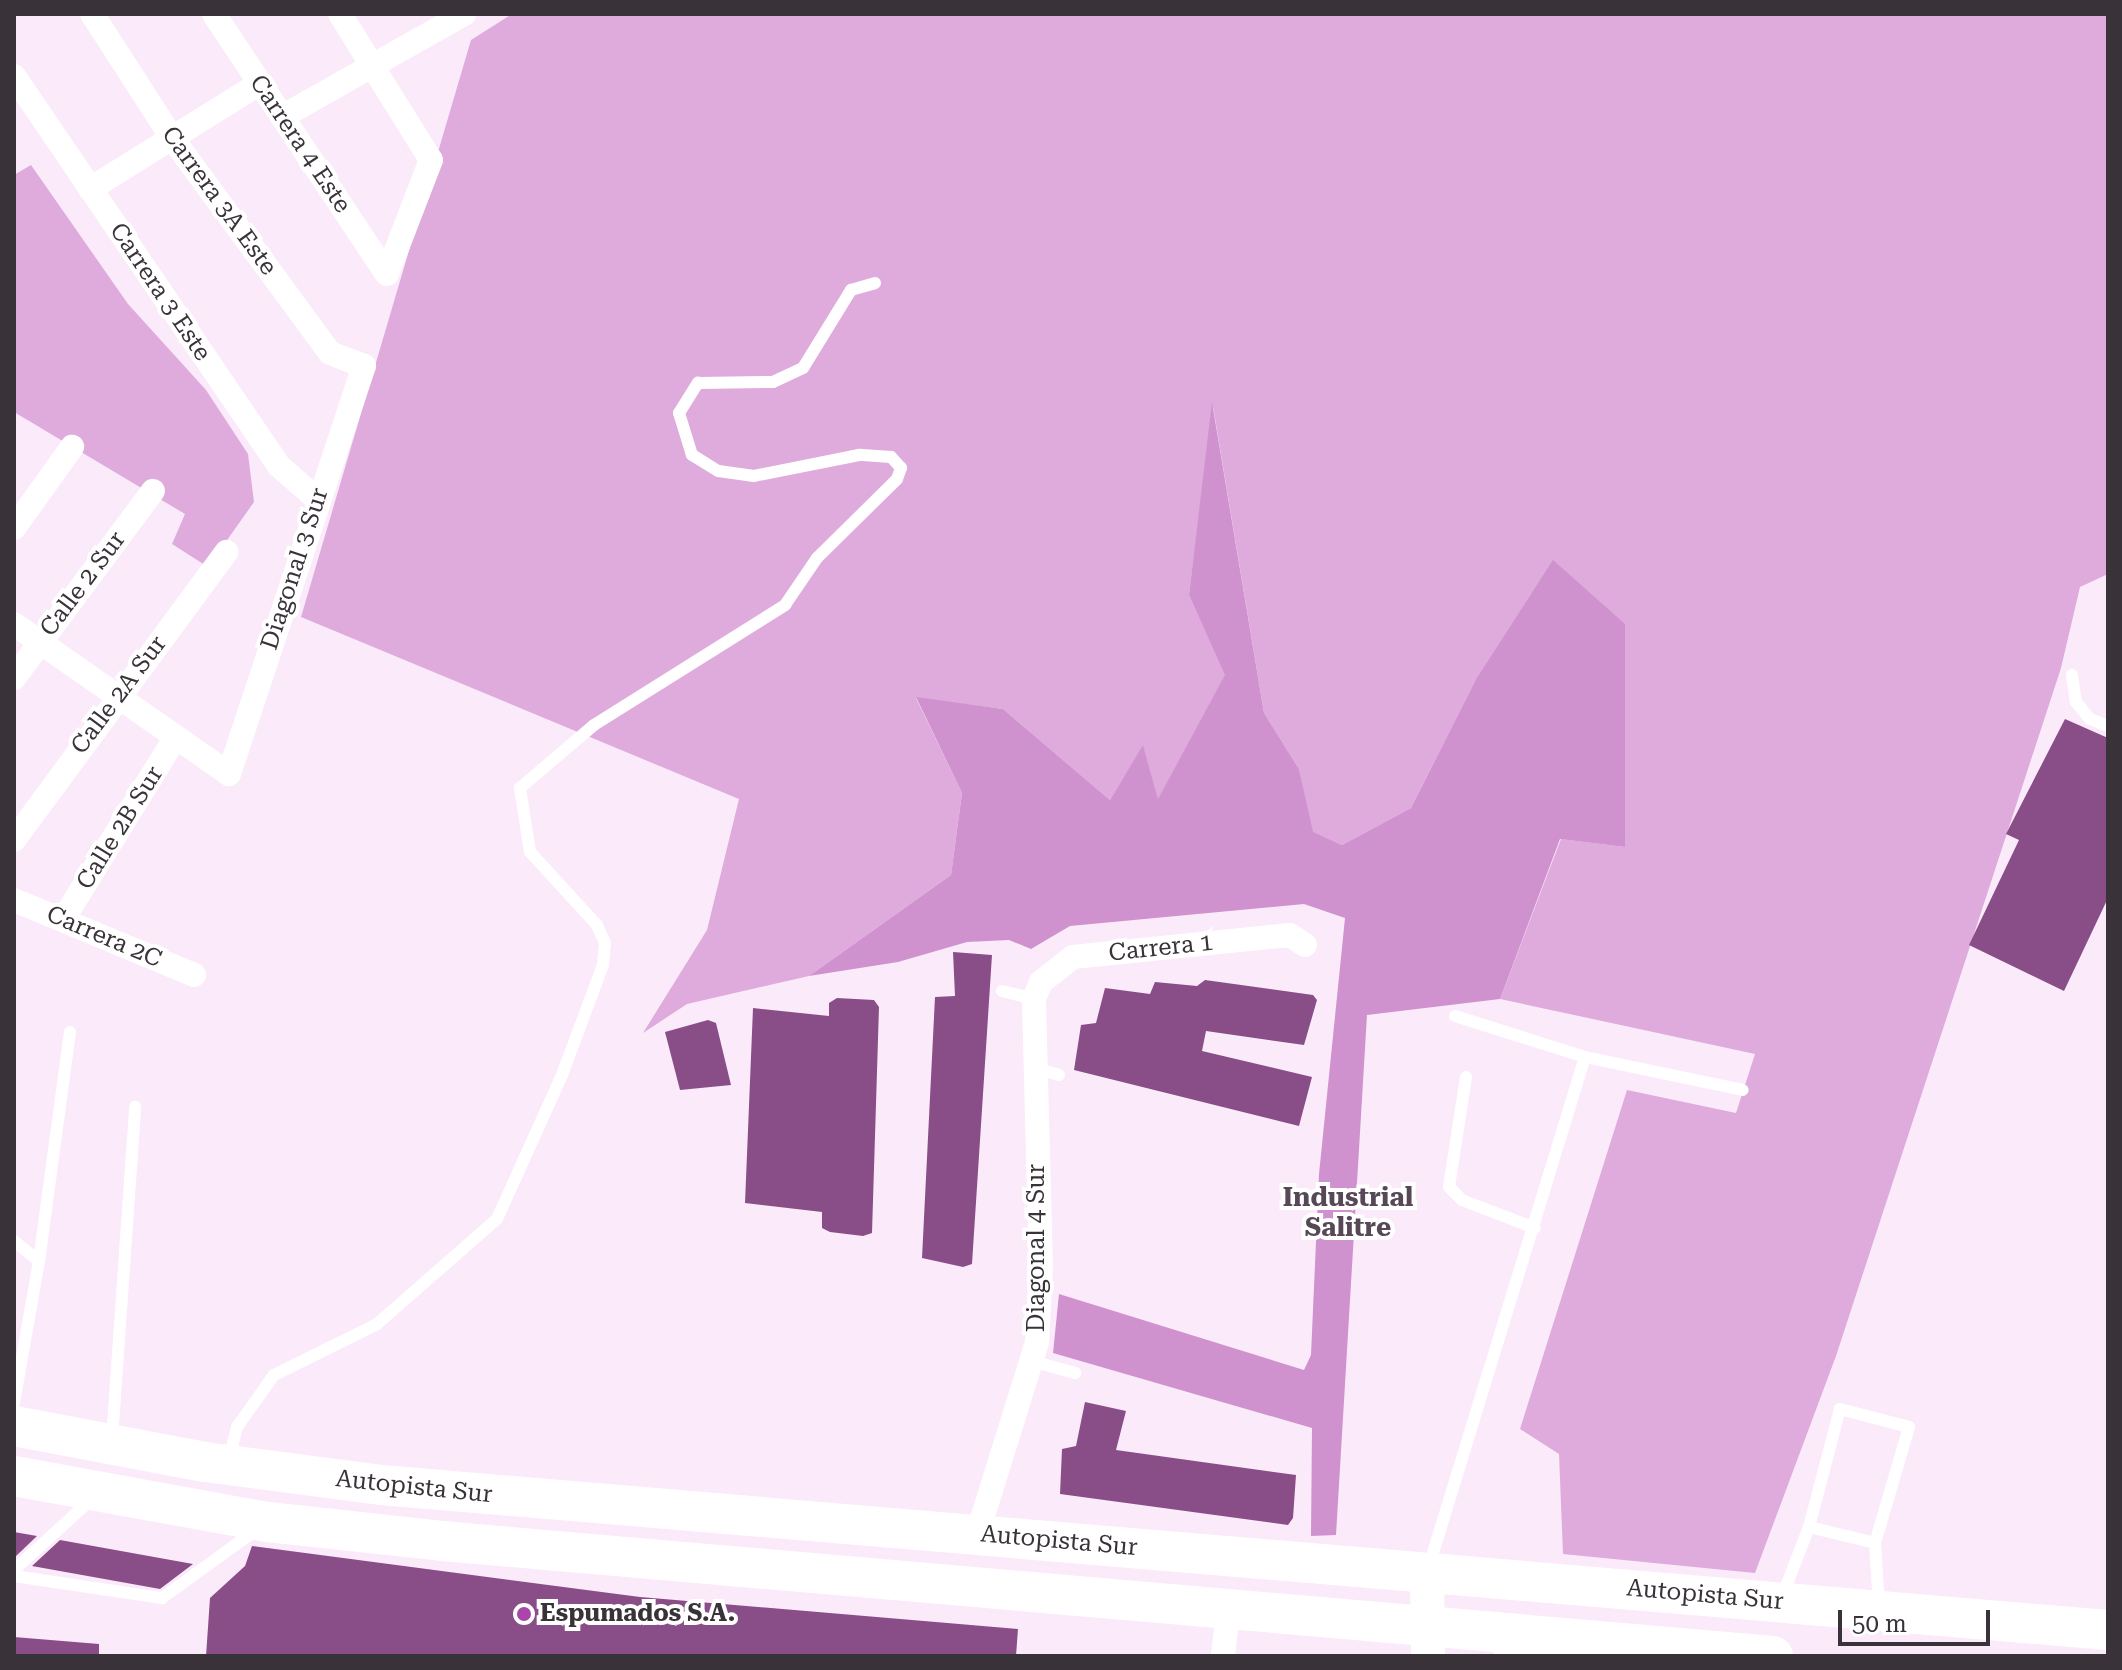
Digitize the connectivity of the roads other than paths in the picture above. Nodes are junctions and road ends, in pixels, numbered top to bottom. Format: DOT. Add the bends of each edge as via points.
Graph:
graph roads {
  1 [pos="92,14"];
  2 [pos="214,14"];
  3 [pos="340,14"];
  4 [pos="453,17"];
  5 [pos="373,62"];
  6 [pos="14,76"];
  7 [pos="259,84"];
  8 [pos="285,115"];
  9 [pos="174,141"];
  10 [pos="90,189"];
  11 [pos="875,283"];
  12 [pos="364,366"];
  13 [pos="72,447"];
  14 [pos="153,491"];
  15 [pos="317,499"];
  16 [pos="14,528"];
  17 [pos="226,552"];
  18 [pos="14,624"];
  19 [pos="39,642"];
  20 [pos="2072,675"];
  21 [pos="14,678"];
  22 [pos="115,697"];
  23 [pos="2108,726"];
  24 [pos="175,738"];
  25 [pos="14,840"];
  26 [pos="14,900"];
  27 [pos="64,918"];
  28 [pos="1305,945"];
  29 [pos="194,975"];
  30 [pos="1002,991"];
  31 [pos="1034,999"];
  32 [pos="1455,1016"];
  33 [pos="70,1032"];
  34 [pos="1585,1057"];
  35 [pos="1466,1077"];
  36 [pos="1743,1090"];
  37 [pos="135,1107"];
  38 [pos="1535,1228"];
  39 [pos="14,1241"];
  40 [pos="39,1261"];
  41 [pos="1032,1361"];
  42 [pos="1075,1373"];
  43 [pos="14,1403"];
  44 [pos="14,1426"];
  45 [pos="112,1446"];
  46 [pos="227,1466"];
  47 [pos="14,1476"];
  48 [pos="98,1493"];
  49 [pos="268,1522"];
  50 [pos="1809,1527"];
  51 [pos="977,1535"];
  52 [pos="1875,1543"];
  53 [pos="1427,1571"];
  54 [pos="14,1573"];
  55 [pos="1780,1602"];
  56 [pos="1228,1610"];
  57 [pos="1879,1610"];
  58 [pos="1475,1630"];
  59 [pos="2108,1630"];
  60 [pos="1428,1640"];
  61 [pos="1223,1656"];
  62 [pos="1506,1656"];
  63 [pos="1773,1656"];
  1 -- 9 [label="street, Carrera 3A Este"];
  2 -- 7 [label="street, Carrera 4 Este"];
  3 -- 5 [label="street"];
  4 -- 5 [label="street"];
  5 -- 8 [label="street"];
  5 -- 8 [label="street, Carrera 4 Este" via="431,160 387,274"];
  6 -- 10 [label="street, Carrera 3 Este"];
  7 -- 8 [label="street, Carrera 4 Este"];
  7 -- 9 [label="street"];
  9 -- 10 [label="street"];
  9 -- 12 [label="street, Carrera 3A Este" via="330,353"];
  10 -- 15 [label="street, Carrera 3 Este" via="278,465"];
  11 -- 46 [label="lane" via="851,290 803,368 773,382 698,383 679,404 679,413 692,455 718,471 754,476 875,456 895,460 901,468 897,479 817,558 785,605 594,725 520,788 530,852 589,916 605,943 603,965 562,1075 497,1219 377,1324 274,1375 237,1427"];
  12 -- 15 [label="street, Diagonal 3 Sur"];
  13 -- 16 [label="street"];
  14 -- 19 [label="street, Calle 2 Sur"];
  15 -- 24 [label="street, Diagonal 3 Sur" via="229,774"];
  17 -- 22 [label="street, Calle 2A Sur"];
  18 -- 19 [label="street"];
  19 -- 21 [label="street, Calle 2 Sur"];
  19 -- 22 [label="street"];
  20 -- 23 [label="lane" via="2076,702 2090,719"];
  22 -- 24 [label="street"];
  22 -- 25 [label="street, Calle 2A Sur"];
  24 -- 27 [label="street, Calle 2B Sur"];
  26 -- 27 [label="street, Carrera 2C"];
  27 -- 29 [label="street, Carrera 2C"];
  28 -- 31 [label="street, Carrera 1" via="1290,935 1073,957 1041,982"];
  30 -- 31 [label="lane"];
  31 -- 41 [label="street, Diagonal 4 Sur" via="1048,1072 1048,1172"];
  32 -- 34 [label="lane"];
  33 -- 40 [label="lane"];
  34 -- 36 [label="lane"];
  34 -- 38 [label="lane"];
  35 -- 38 [label="lane" via="1449,1187 1462,1200"];
  37 -- 45 [label="lane"];
  38 -- 53 [label="lane"];
  39 -- 40 [label="lane"];
  40 -- 43 [label="lane"];
  41 -- 42 [label="lane"];
  41 -- 51 [label="street, Diagonal 4 Sur" via="1010,1402"];
  44 -- 45 [label="highway, Autopista Sur"];
  45 -- 46 [label="highway, Autopista Sur"];
  46 -- 51 [label="highway, Autopista Sur" via="645,1510"];
  47 -- 48 [label="highway, Autopista Sur"];
  48 -- 49 [label="highway, Autopista Sur"];
  48 -- 54 [label="lane"];
  49 -- 54 [label="lane" via="162,1598"];
  49 -- 56 [label="highway, Autopista Sur" via="731,1570"];
  50 -- 52 [label="lane"];
  50 -- 52 [label="lane" via="1840,1409 1909,1427"];
  50 -- 55 [label="lane"];
  51 -- 53 [label="highway, Autopista Sur"];
  52 -- 57 [label="lane"];
  53 -- 55 [label="highway, Autopista Sur"];
  53 -- 60 [label="main road"];
  55 -- 57 [label="highway, Autopista Sur"];
  56 -- 60 [label="highway, Autopista Sur"];
  56 -- 61 [label="street"];
  57 -- 59 [label="highway, Autopista Sur"];
  58 -- 60 [label="highway, Autopista Sur"];
  58 -- 62 [label="lane"];
  58 -- 63 [label="highway, Autopista Sur"];
}
